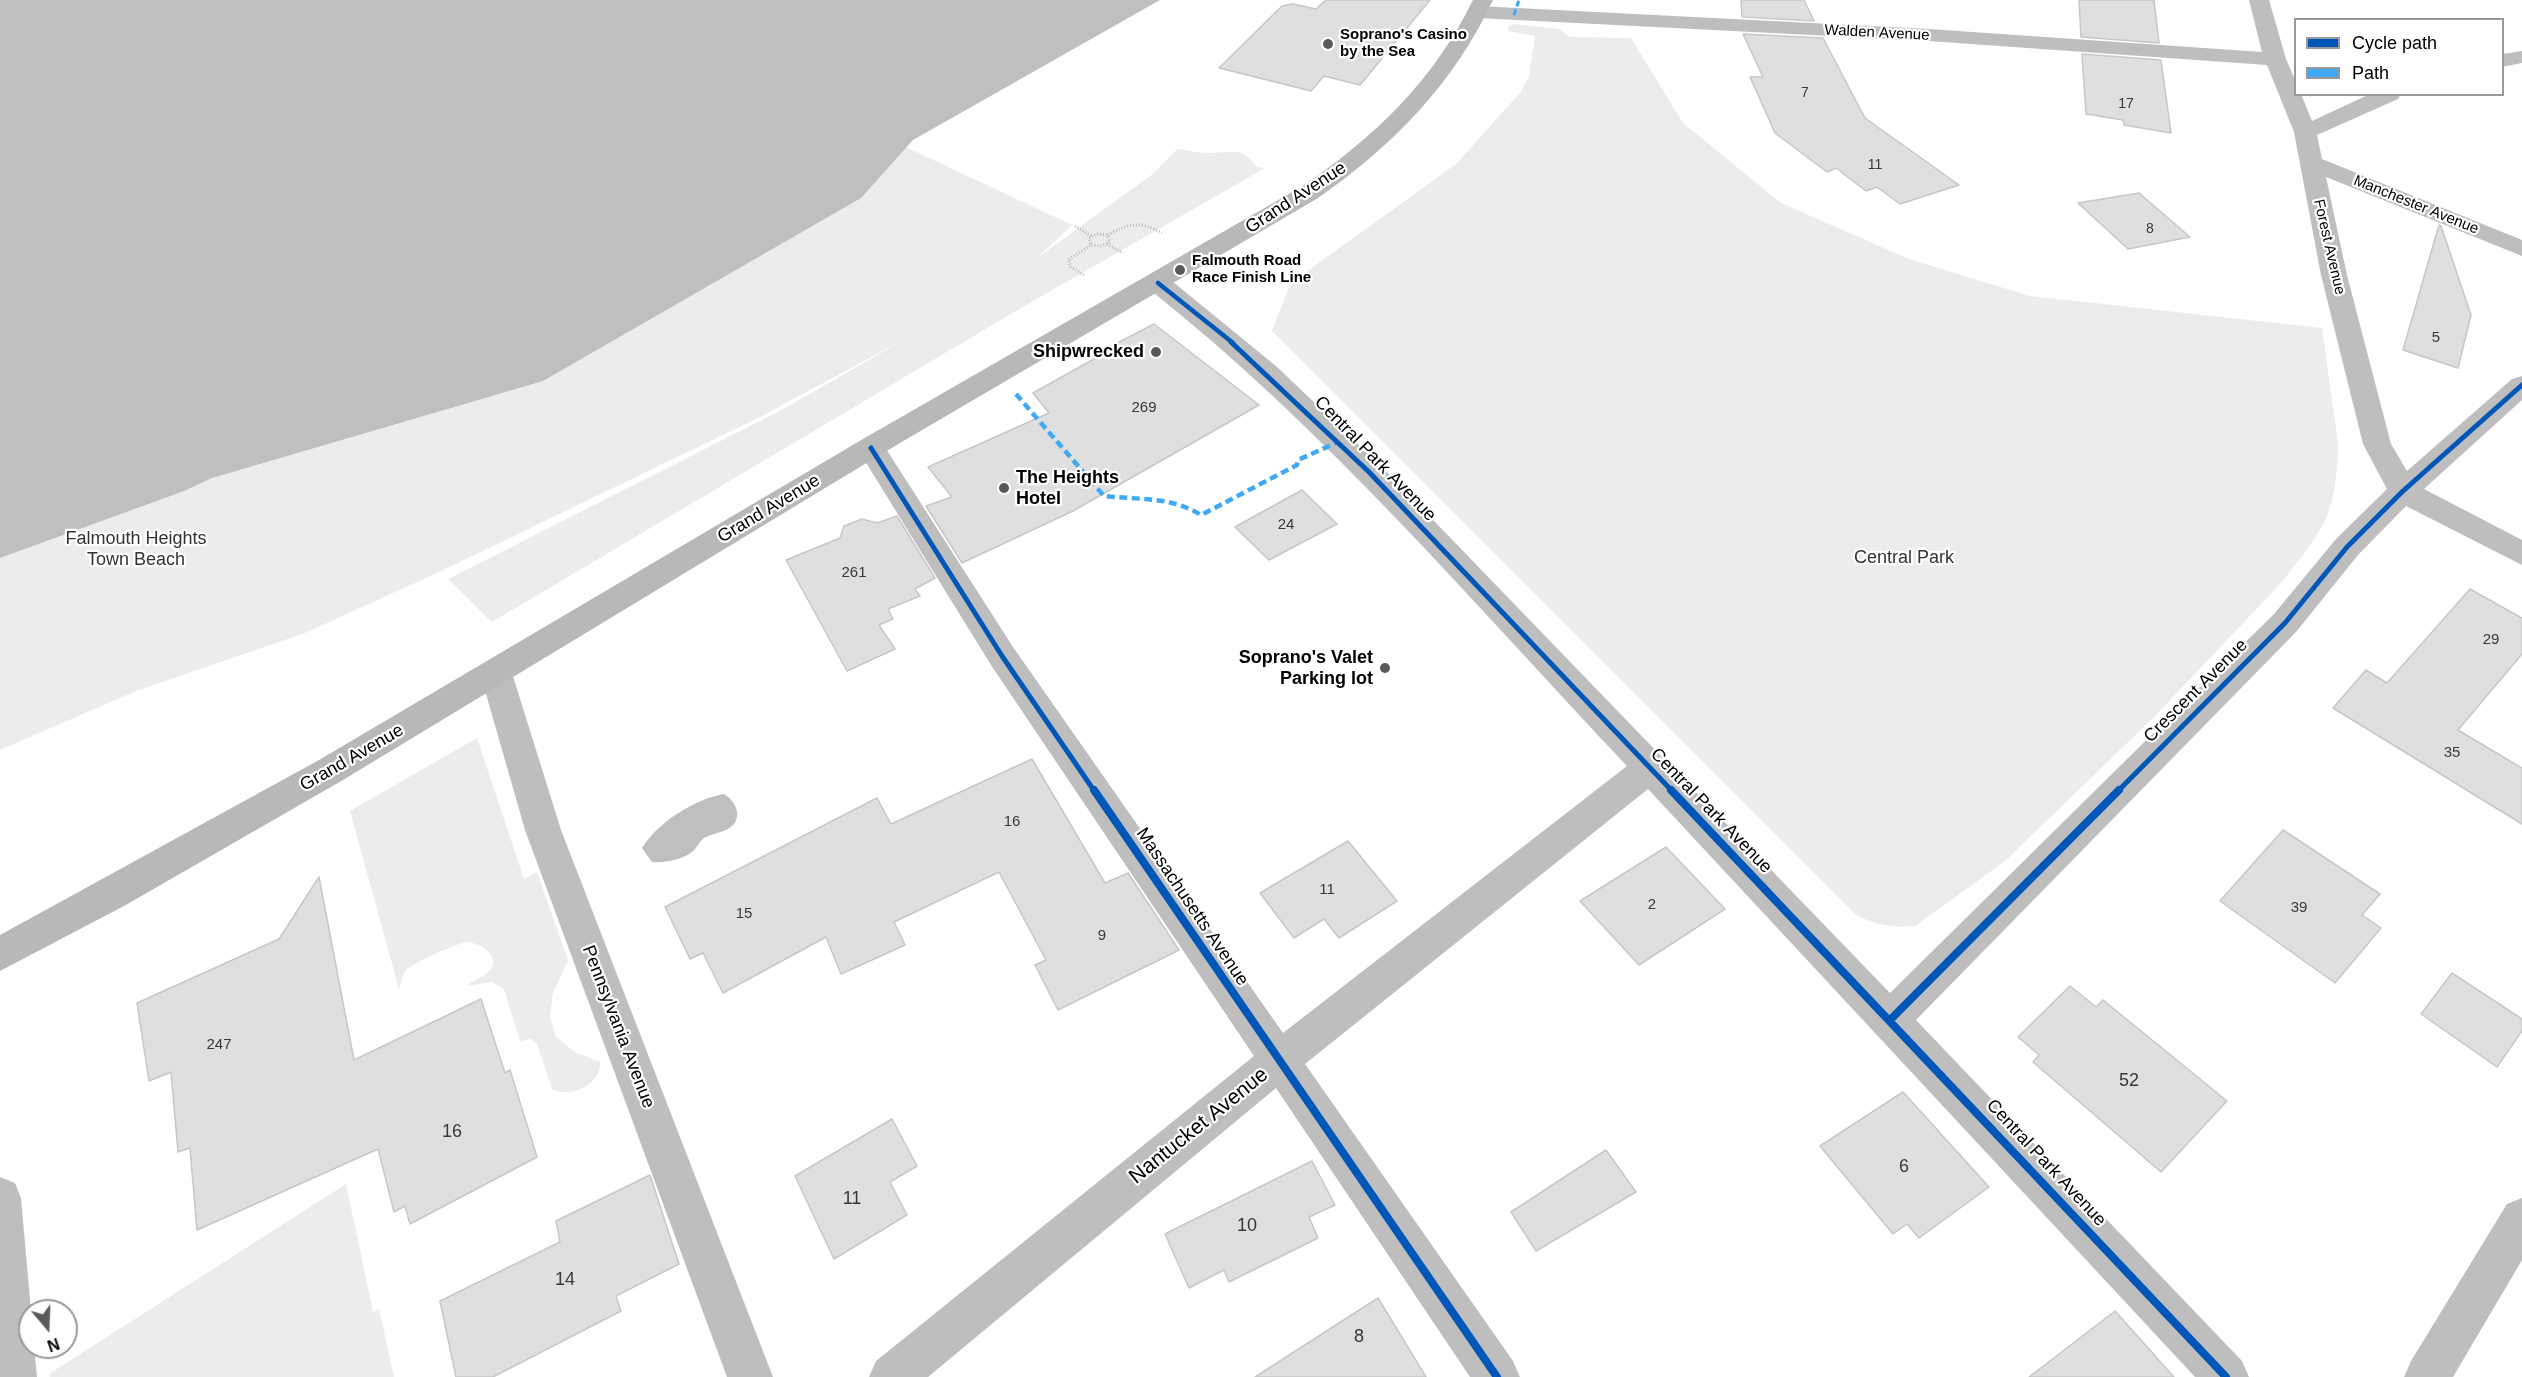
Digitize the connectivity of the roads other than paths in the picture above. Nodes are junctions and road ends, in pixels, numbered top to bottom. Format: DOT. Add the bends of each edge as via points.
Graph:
graph roads {
  1 [pos="2259,0"];
  2 [pos="1481,6"];
  3 [pos="2522,57"];
  4 [pos="2275,58"];
  5 [pos="2504,61"];
  6 [pos="2386,96"];
  7 [pos="2305,132"];
  8 [pos="2310,162"];
  9 [pos="2522,249"];
  10 [pos="1158,283"];
  11 [pos="2522,385"];
  12 [pos="871,448"];
  13 [pos="2403,490"];
  14 [pos="2522,554"];
  15 [pos="496,673"];
  16 [pos="1650,768"];
  17 [pos="0,954"];
  18 [pos="1890,1020"];
  19 [pos="1278,1061"];
  20 [pos="0,1198"];
  21 [pos="2522,1219"];
  22 [pos="14,1377"];
  23 [pos="750,1377"];
  24 [pos="892,1377"];
  25 [pos="1497,1377"];
  26 [pos="2226,1377"];
  27 [pos="2427,1377"];
  1 -- 4 [label="street, Forest Avenue"];
  2 -- 4 [label="street, Walden Avenue"];
  2 -- 10 [label="main road, Grand Avenue" via="1444,70 1384,135 1344,168"];
  3 -- 5 [label="street"];
  4 -- 7 [label="street, Forest Avenue"];
  6 -- 7 [label="street"];
  7 -- 8 [label="street, Forest Avenue"];
  8 -- 9 [label="street, Manchester Avenue"];
  8 -- 13 [label="street, Forest Avenue" via="2377,444"];
  10 -- 12 [label="main road, Grand Avenue"];
  10 -- 16 [label="street, Central Park Avenue" via="1302,405"];
  11 -- 13 [label="street, Crescent Avenue"];
  12 -- 15 [label="main road, Grand Avenue"];
  12 -- 19 [label="street, Massachusetts Avenue" via="1002,656"];
  13 -- 14 [label="street"];
  13 -- 18 [label="street, Crescent Avenue" via="2347,547 2284,623"];
  15 -- 17 [label="main road, Grand Avenue" via="221,835"];
  15 -- 23 [label="street, Pennsylvania Avenue" via="543,830"];
  16 -- 18 [label="street, Central Park Avenue"];
  16 -- 19 [label="street, Nantucket Avenue"];
  18 -- 26 [label="street, Central Park Avenue"];
  19 -- 24 [label="street, Nantucket Avenue"];
  19 -- 25 [label="street, Massachusetts Avenue"];
  20 -- 22 [label="street"];
  21 -- 27 [label="street"];
}
